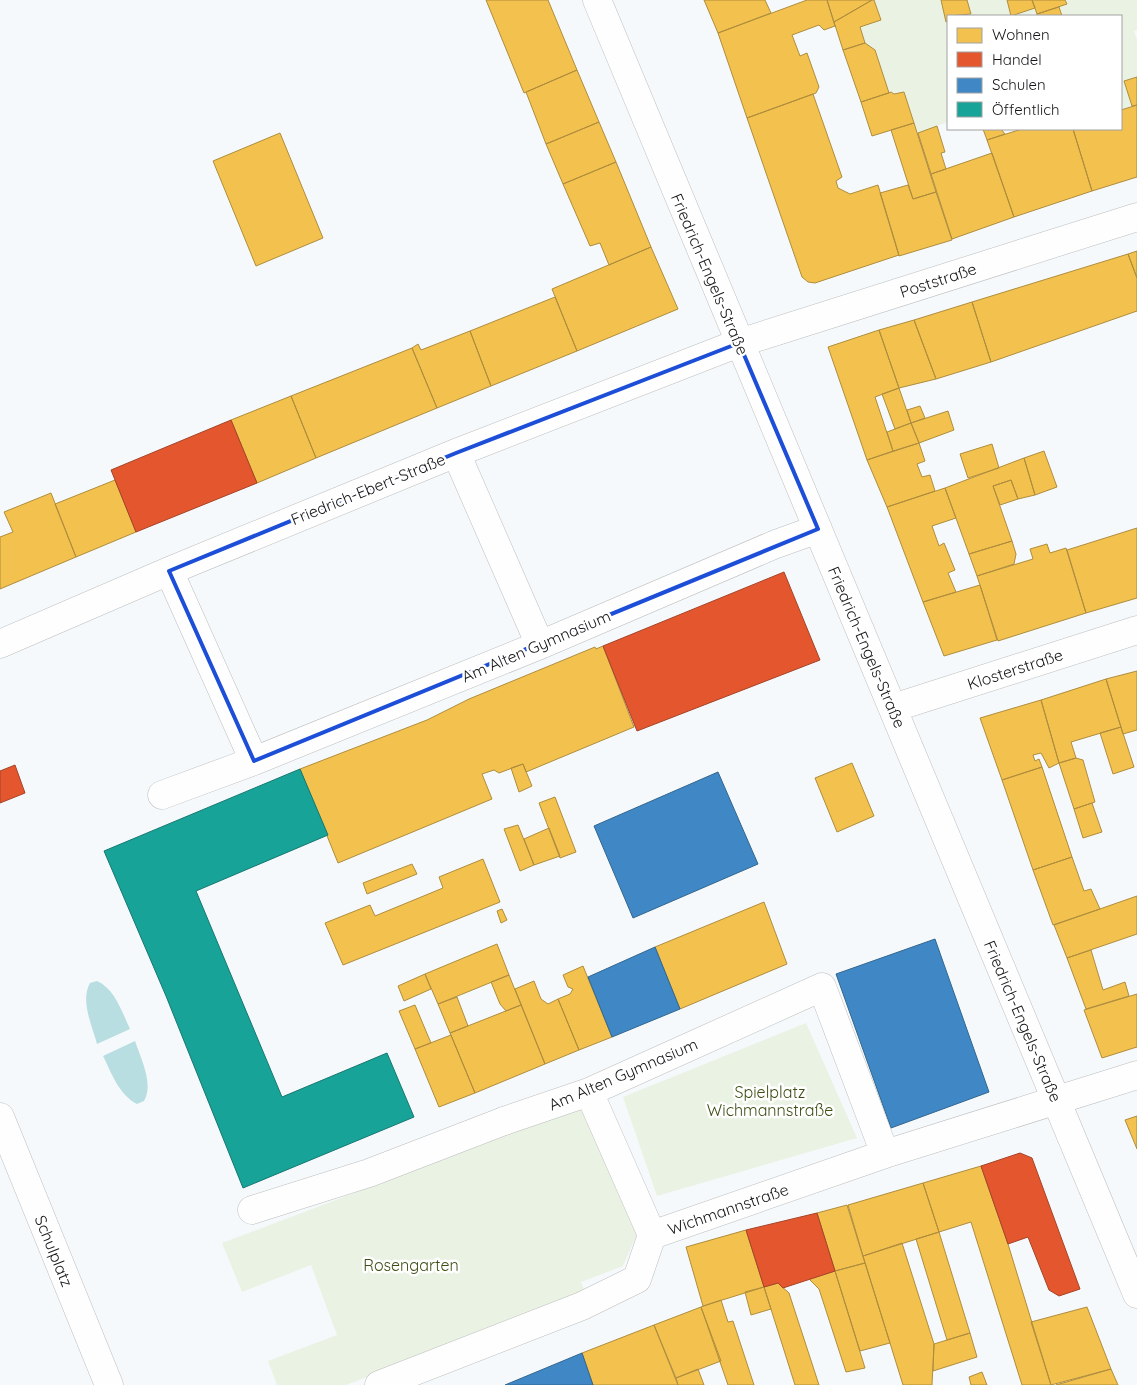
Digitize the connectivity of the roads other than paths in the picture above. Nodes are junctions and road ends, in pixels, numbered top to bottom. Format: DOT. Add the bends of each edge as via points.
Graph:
graph roads {
  1 [pos="597,0"];
  2 [pos="1137,217"];
  3 [pos="739,344"];
  4 [pos="456,453"];
  5 [pos="818,529"];
  6 [pos="168,571"];
  7 [pos="1137,630"];
  8 [pos="0,644"];
  9 [pos="540,645"];
  10 [pos="893,708"];
  11 [pos="254,761"];
  12 [pos="162,795"];
  13 [pos="1137,1075"];
  14 [pos="589,1092"];
  15 [pos="1056,1101"];
  16 [pos="0,1117"];
  17 [pos="885,1154"];
  18 [pos="252,1210"];
  19 [pos="652,1235"];
  20 [pos="1137,1294"];
  21 [pos="109,1385"];
  22 [pos="379,1385"];
  1 -- 3 [label="street, Friedrich-Engels-Straße"];
  2 -- 3 [label="street, Poststraße"];
  3 -- 4 [label="street, Friedrich-Ebert-Straße"];
  3 -- 5 [label="street, Friedrich-Engels-Straße"];
  4 -- 6 [label="street, Friedrich-Ebert-Straße"];
  4 -- 9 [label="street"];
  5 -- 9 [label="street, Am Alten Gymnasium"];
  5 -- 10 [label="street, Friedrich-Engels-Straße"];
  6 -- 8 [label="street, Friedrich-Ebert-Straße"];
  6 -- 11 [label="street"];
  7 -- 10 [label="street, Klosterstraße"];
  9 -- 11 [label="street, Am Alten Gymnasium"];
  10 -- 15 [label="street, Friedrich-Engels-Straße"];
  11 -- 12 [label="street, Am Alten Gymnasium"];
  13 -- 15 [label="street, Wichmannstraße"];
  14 -- 17 [label="street, Am Alten Gymnasium" via="822,987"];
  14 -- 18 [label="street, Am Alten Gymnasium" via="370,1172"];
  14 -- 19 [label="street"];
  15 -- 17 [label="street, Wichmannstraße"];
  15 -- 20 [label="street, Friedrich-Engels-Straße"];
  16 -- 21 [label="street, Schulplatz"];
  17 -- 19 [label="street, Wichmannstraße"];
  19 -- 22 [label="street, Wichmannstraße" via="638,1279 582,1306"];
}
